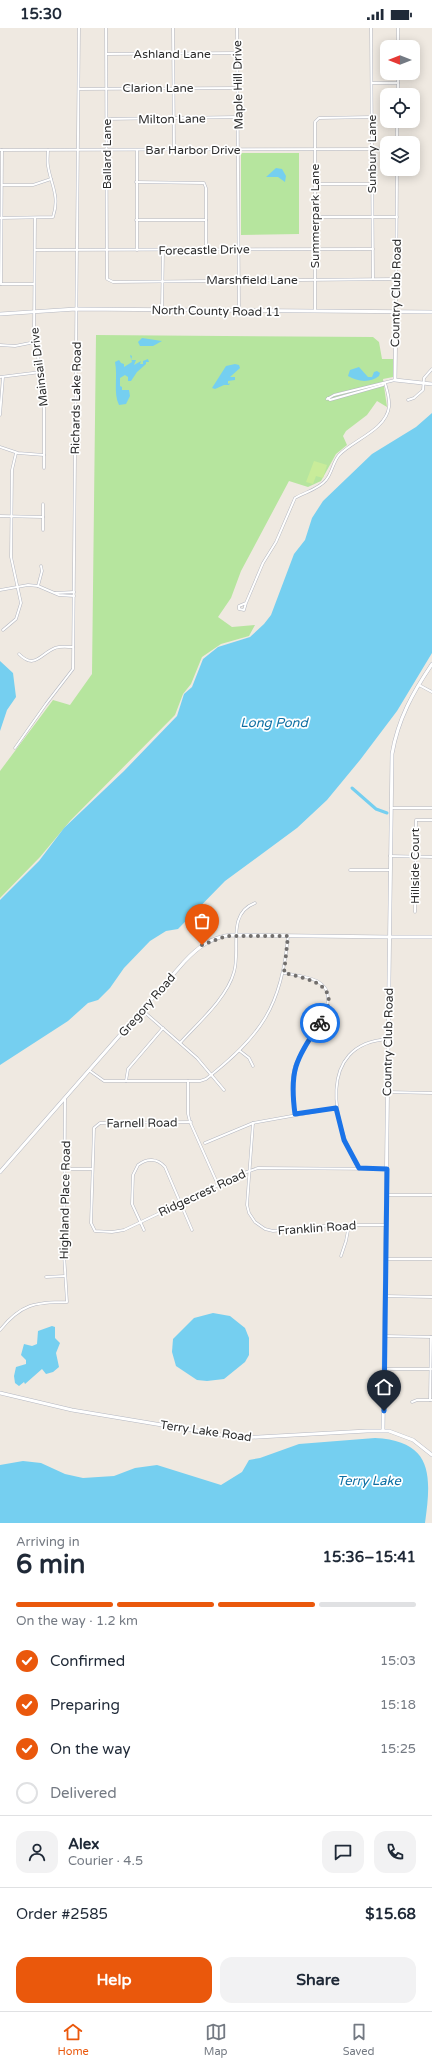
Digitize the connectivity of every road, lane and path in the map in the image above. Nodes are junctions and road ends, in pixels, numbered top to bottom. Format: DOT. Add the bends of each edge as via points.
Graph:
graph roads {
  1 [pos="79,28"];
  2 [pos="106,28"];
  3 [pos="173,28"];
  4 [pos="237,28"];
  5 [pos="372,28"];
  6 [pos="398,28"];
  7 [pos="398,40"];
  8 [pos="174,53"];
  9 [pos="237,53"];
  10 [pos="106,54"];
  11 [pos="372,83"];
  12 [pos="398,83"];
  13 [pos="79,88"];
  14 [pos="173,88"];
  15 [pos="237,88"];
  16 [pos="398,88"];
  17 [pos="106,89"];
  18 [pos="372,117"];
  19 [pos="238,118"];
  20 [pos="106,119"];
  21 [pos="173,119"];
  22 [pos="315,149"];
  23 [pos="372,149"];
  24 [pos="380,149"];
  25 [pos="1,150"];
  26 [pos="48,150"];
  27 [pos="78,150"];
  28 [pos="106,150"];
  29 [pos="137,150"];
  30 [pos="174,150"];
  31 [pos="238,150"];
  32 [pos="397,176"];
  33 [pos="51,178"];
  34 [pos="136,182"];
  35 [pos="315,184"];
  36 [pos="372,184"];
  37 [pos="2,185"];
  38 [pos="372,216"];
  39 [pos="315,217"];
  40 [pos="397,217"];
  41 [pos="1,218"];
  42 [pos="35,218"];
  43 [pos="136,220"];
  44 [pos="206,220"];
  45 [pos="238,249"];
  46 [pos="373,249"];
  47 [pos="35,250"];
  48 [pos="107,250"];
  49 [pos="137,250"];
  50 [pos="163,250"];
  51 [pos="206,250"];
  52 [pos="316,250"];
  53 [pos="76,251"];
  54 [pos="107,279"];
  55 [pos="373,279"];
  56 [pos="397,279"];
  57 [pos="239,280"];
  58 [pos="316,280"];
  59 [pos="162,281"];
  60 [pos="0,284"];
  61 [pos="34,284"];
  62 [pos="76,309"];
  63 [pos="239,310"];
  64 [pos="34,311"];
  65 [pos="162,311"];
  66 [pos="315,312"];
  67 [pos="396,312"];
  68 [pos="432,312"];
  69 [pos="0,314"];
  70 [pos="35,342"];
  71 [pos="0,345"];
  72 [pos="432,369"];
  73 [pos="41,372"];
  74 [pos="0,377"];
  75 [pos="3,377"];
  76 [pos="395,380"];
  77 [pos="384,383"];
  78 [pos="423,383"];
  79 [pos="432,384"];
  80 [pos="327,399"];
  81 [pos="408,400"];
  82 [pos="0,415"];
  83 [pos="0,448"];
  84 [pos="16,453"];
  85 [pos="44,455"];
  86 [pos="44,468"];
  87 [pos="43,504"];
  88 [pos="0,516"];
  89 [pos="11,517"];
  90 [pos="43,517"];
  91 [pos="43,530"];
  92 [pos="41,566"];
  93 [pos="17,586"];
  94 [pos="38,586"];
  95 [pos="0,590"];
  96 [pos="74,592"];
  97 [pos="55,593"];
  98 [pos="74,596"];
  99 [pos="246,603"];
  100 [pos="3,630"];
  101 [pos="73,647"];
  102 [pos="19,654"];
  103 [pos="432,664"];
  104 [pos="418,685"];
  105 [pos="432,692"];
  106 [pos="15,748"];
  107 [pos="391,808"];
  108 [pos="432,808"];
  109 [pos="432,820"];
  110 [pos="390,856"];
  111 [pos="416,857"];
  112 [pos="432,857"];
  113 [pos="350,870"];
  114 [pos="390,870"];
  115 [pos="255,903"];
  116 [pos="415,912"];
  117 [pos="236,935"];
  118 [pos="288,936"];
  119 [pos="390,937"];
  120 [pos="432,938"];
  121 [pos="284,973"];
  122 [pos="142,1010"];
  123 [pos="163,1028"];
  124 [pos="388,1039"];
  125 [pos="180,1043"];
  126 [pos="240,1051"];
  127 [pos="253,1066"];
  128 [pos="90,1071"];
  129 [pos="211,1075"];
  130 [pos="126,1081"];
  131 [pos="188,1081"];
  132 [pos="224,1090"];
  133 [pos="388,1092"];
  134 [pos="432,1093"];
  135 [pos="65,1098"];
  136 [pos="336,1108"];
  137 [pos="295,1114"];
  138 [pos="191,1122"];
  139 [pos="253,1123"];
  140 [pos="204,1143"];
  141 [pos="359,1168"];
  142 [pos="66,1169"];
  143 [pos="92,1169"];
  144 [pos="387,1169"];
  145 [pos="250,1170"];
  146 [pos="0,1172"];
  147 [pos="218,1186"];
  148 [pos="386,1195"];
  149 [pos="432,1195"];
  150 [pos="181,1203"];
  151 [pos="140,1223"];
  152 [pos="349,1225"];
  153 [pos="386,1225"];
  154 [pos="144,1230"];
  155 [pos="192,1230"];
  156 [pos="341,1256"];
  157 [pos="386,1259"];
  158 [pos="432,1260"];
  159 [pos="65,1276"];
  160 [pos="46,1277"];
  161 [pos="385,1296"];
  162 [pos="432,1297"];
  163 [pos="0,1330"];
  164 [pos="384,1336"];
  165 [pos="432,1337"];
  166 [pos="384,1369"];
  167 [pos="431,1369"];
  168 [pos="0,1393"];
  169 [pos="431,1400"];
  170 [pos="412,1402"];
  171 [pos="383,1430"];
  172 [pos="432,1455"];
  1 -- 13 [label="street, Richards Lake Road"];
  2 -- 10 [label="street, Ballard Lane"];
  3 -- 8 [label="street"];
  4 -- 9 [label="street, Maple Hill Drive"];
  5 -- 11 [label="street, Sunbury Lane"];
  6 -- 7 [label="street"];
  8 -- 9 [label="street, Ashland Lane"];
  8 -- 10 [label="street, Ashland Lane"];
  8 -- 14 [label="street"];
  9 -- 15 [label="street, Maple Hill Drive"];
  10 -- 17 [label="street, Ballard Lane"];
  11 -- 12 [label="street"];
  11 -- 18 [label="street, Sunbury Lane"];
  12 -- 16 [label="street"];
  13 -- 17 [label="street, Clarion Lane"];
  13 -- 27 [label="street, Richards Lake Road"];
  14 -- 15 [label="street, Clarion Lane"];
  14 -- 17 [label="street, Clarion Lane"];
  14 -- 21 [label="street"];
  15 -- 19 [label="street, Maple Hill Drive"];
  17 -- 20 [label="street, Ballard Lane"];
  18 -- 22 [label="street, Summerpark Lane" via="316,120"];
  18 -- 23 [label="street, Sunbury Lane"];
  19 -- 21 [label="street, Milton Lane"];
  19 -- 31 [label="street, Maple Hill Drive"];
  20 -- 21 [label="street, Milton Lane"];
  20 -- 28 [label="street, Ballard Lane"];
  21 -- 30 [label="street"];
  22 -- 23 [label="street, Bar Harbor Drive"];
  22 -- 31 [label="street, Bar Harbor Drive"];
  22 -- 35 [label="street, Summerpark Lane"];
  23 -- 24 [label="street, Bar Harbor Drive"];
  23 -- 36 [label="street, Sunbury Lane"];
  25 -- 26 [label="street, Bar Harbor Drive"];
  25 -- 37 [label="street"];
  26 -- 27 [label="street, Bar Harbor Drive"];
  26 -- 33 [label="street"];
  27 -- 28 [label="street, Bar Harbor Drive"];
  27 -- 53 [label="street, Richards Lake Road"];
  28 -- 29 [label="street, Bar Harbor Drive"];
  28 -- 48 [label="street, Ballard Lane"];
  29 -- 30 [label="street, Bar Harbor Drive"];
  29 -- 34 [label="street"];
  30 -- 31 [label="street, Bar Harbor Drive"];
  31 -- 45 [label="street, Maple Hill Drive"];
  32 -- 40 [label="street, Country Club Road"];
  33 -- 37 [label="street" via="33,185"];
  33 -- 42 [label="street" via="55,189 53,217"];
  34 -- 43 [label="street"];
  34 -- 44 [label="street" via="204,183"];
  35 -- 36 [label="street"];
  35 -- 39 [label="street, Summerpark Lane"];
  36 -- 38 [label="street, Sunbury Lane"];
  37 -- 41 [label="street"];
  38 -- 39 [label="street"];
  38 -- 40 [label="street"];
  38 -- 46 [label="street, Sunbury Lane"];
  39 -- 52 [label="street, Summerpark Lane"];
  40 -- 56 [label="street, Country Club Road"];
  41 -- 42 [label="street"];
  41 -- 60 [label="street"];
  42 -- 47 [label="street, Mainsail Drive"];
  43 -- 44 [label="street"];
  43 -- 49 [label="street"];
  44 -- 51 [label="street"];
  45 -- 51 [label="street, Forecastle Drive"];
  45 -- 52 [label="street, Forecastle Drive"];
  45 -- 57 [label="street, Maple Hill Drive"];
  46 -- 52 [label="street, Forecastle Drive"];
  46 -- 55 [label="street, Sunbury Lane"];
  47 -- 53 [label="street, Forecastle Drive"];
  47 -- 61 [label="street, Mainsail Drive"];
  48 -- 49 [label="street, Forecastle Drive"];
  48 -- 53 [label="street, Forecastle Drive"];
  48 -- 54 [label="street, Ballard Lane"];
  49 -- 50 [label="street, Forecastle Drive"];
  50 -- 51 [label="street, Forecastle Drive"];
  50 -- 59 [label="street"];
  52 -- 58 [label="street, Summerpark Lane"];
  53 -- 62 [label="street, Richards Lake Road"];
  54 -- 59 [label="street, Marshfield Lane" via="113,282"];
  55 -- 56 [label="street, Marshfield Lane"];
  55 -- 58 [label="street, Marshfield Lane"];
  56 -- 67 [label="street, Country Club Road"];
  57 -- 58 [label="street, Marshfield Lane"];
  57 -- 59 [label="street, Marshfield Lane"];
  57 -- 63 [label="street, Maple Hill Drive"];
  58 -- 66 [label="street, Summerpark Lane"];
  59 -- 65 [label="street"];
  60 -- 61 [label="street"];
  61 -- 64 [label="street, Mainsail Drive"];
  62 -- 64 [label="street, North County Road 11"];
  62 -- 65 [label="street, North County Road 11"];
  62 -- 96 [label="street, Richards Lake Road"];
  63 -- 65 [label="street, North County Road 11"];
  63 -- 66 [label="street, North County Road 11"];
  64 -- 69 [label="street, North County Road 11"];
  64 -- 70 [label="street, Mainsail Drive"];
  66 -- 67 [label="street, North County Road 11"];
  67 -- 68 [label="street, North County Road 11"];
  67 -- 76 [label="street, Country Club Road"];
  70 -- 71 [label="street" via="15,346"];
  70 -- 73 [label="street, Mainsail Drive"];
  72 -- 78 [label="street"];
  73 -- 75 [label="street"];
  73 -- 85 [label="street, Mainsail Drive"];
  74 -- 75 [label="street"];
  75 -- 82 [label="street"];
  76 -- 77 [label="street"];
  76 -- 78 [label="street"];
  77 -- 80 [label="street"];
  77 -- 99 [label="street" via="389,398 386,415 378,426 338,456 320,486 295,498"];
  78 -- 79 [label="street"];
  78 -- 81 [label="street" via="422,390"];
  83 -- 84 [label="street"];
  84 -- 85 [label="street"];
  84 -- 89 [label="street" via="12,470"];
  85 -- 86 [label="street, Mainsail Drive"];
  87 -- 90 [label="street"];
  88 -- 89 [label="street"];
  89 -- 90 [label="street"];
  89 -- 93 [label="street" via="11,561"];
  90 -- 91 [label="street"];
  92 -- 94 [label="street"];
  93 -- 94 [label="street"];
  93 -- 95 [label="street"];
  93 -- 100 [label="street" via="21,603 20,612"];
  94 -- 97 [label="street"];
  96 -- 97 [label="street"];
  96 -- 98 [label="street, Richards Lake Road"];
  97 -- 98 [label="street"];
  98 -- 101 [label="street, Richards Lake Road"];
  101 -- 102 [label="street" via="54,648 34,660 26,659"];
  101 -- 106 [label="street, Richards Lake Road" via="74,669"];
  103 -- 104 [label="street, Country Club Road"];
  104 -- 105 [label="street"];
  104 -- 107 [label="street, Country Club Road" via="404,710 394,742 391,763"];
  107 -- 108 [label="street"];
  107 -- 110 [label="street, Country Club Road"];
  109 -- 111 [label="street, Hillside Court" via="416,820"];
  110 -- 111 [label="street"];
  110 -- 114 [label="street, Country Club Road"];
  111 -- 112 [label="street"];
  111 -- 116 [label="street, Hillside Court"];
  113 -- 114 [label="street"];
  114 -- 119 [label="street, Country Club Road"];
  115 -- 117 [label="street" via="249,905 241,914"];
  117 -- 118 [label="street, Gregory Road"];
  117 -- 122 [label="street, Gregory Road" via="211,940 195,950"];
  117 -- 125 [label="street" via="236,962 231,982"];
  118 -- 119 [label="street, Gregory Road"];
  118 -- 121 [label="street"];
  119 -- 120 [label="street, Gregory Road"];
  119 -- 124 [label="street, Country Club Road"];
  121 -- 126 [label="street" via="273,1006 253,1038"];
  121 -- 137 [label="street" via="316,981 324,987 329,999 324,1016 295,1066 292,1090"];
  122 -- 123 [label="street"];
  122 -- 128 [label="street, Gregory Road"];
  123 -- 125 [label="street"];
  123 -- 130 [label="street" via="128,1069"];
  124 -- 133 [label="street, Country Club Road"];
  124 -- 136 [label="street" via="369,1042 357,1049 345,1062 336,1082"];
  125 -- 129 [label="street"];
  126 -- 127 [label="street" via="249,1058"];
  126 -- 129 [label="street"];
  128 -- 130 [label="street" via="104,1081"];
  128 -- 135 [label="street, Gregory Road"];
  129 -- 131 [label="street" via="200,1081"];
  129 -- 132 [label="street"];
  130 -- 131 [label="street"];
  131 -- 138 [label="street" via="188,1114"];
  133 -- 134 [label="street"];
  133 -- 144 [label="street, Country Club Road"];
  135 -- 142 [label="street, Highland Place Road"];
  135 -- 146 [label="street, Gregory Road"];
  136 -- 137 [label="street"];
  136 -- 141 [label="street" via="344,1140"];
  137 -- 139 [label="street"];
  138 -- 143 [label="street, Farnell Road" via="95,1126 92,1131"];
  138 -- 147 [label="street"];
  139 -- 140 [label="street"];
  139 -- 145 [label="street, Franklin Road"];
  141 -- 144 [label="street, Ridgecrest Road"];
  141 -- 145 [label="street, Ridgecrest Road"];
  142 -- 143 [label="street"];
  142 -- 159 [label="street, Highland Place Road"];
  143 -- 151 [label="street, Ridgecrest Road" via="93,1229 100,1232 118,1232"];
  144 -- 148 [label="street, Country Club Road"];
  145 -- 147 [label="street, Ridgecrest Road"];
  145 -- 152 [label="street, Franklin Road" via="247,1205 249,1213 255,1222 265,1229"];
  147 -- 150 [label="street, Ridgecrest Road"];
  148 -- 149 [label="street"];
  148 -- 153 [label="street, Country Club Road"];
  150 -- 151 [label="street, Ridgecrest Road"];
  150 -- 151 [label="street" via="162,1163 151,1159 142,1162 133,1175 132,1204"];
  150 -- 155 [label="street"];
  151 -- 154 [label="street"];
  152 -- 153 [label="street, Franklin Road"];
  152 -- 156 [label="street"];
  153 -- 157 [label="street, Country Club Road"];
  157 -- 158 [label="street"];
  157 -- 161 [label="street, Country Club Road"];
  159 -- 160 [label="street"];
  159 -- 163 [label="street, Highland Place Road" via="67,1302 41,1302 29,1305 12,1316"];
  161 -- 162 [label="street"];
  161 -- 164 [label="street, Country Club Road"];
  164 -- 165 [label="street"];
  164 -- 166 [label="street, Country Club Road"];
  165 -- 167 [label="street"];
  166 -- 167 [label="street"];
  166 -- 171 [label="street, Country Club Road"];
  167 -- 169 [label="street"];
  168 -- 171 [label="street, Terry Lake Road" via="72,1410 240,1438"];
  169 -- 170 [label="street"];
  171 -- 172 [label="street, Terry Lake Road" via="397,1432 413,1440"];
}
